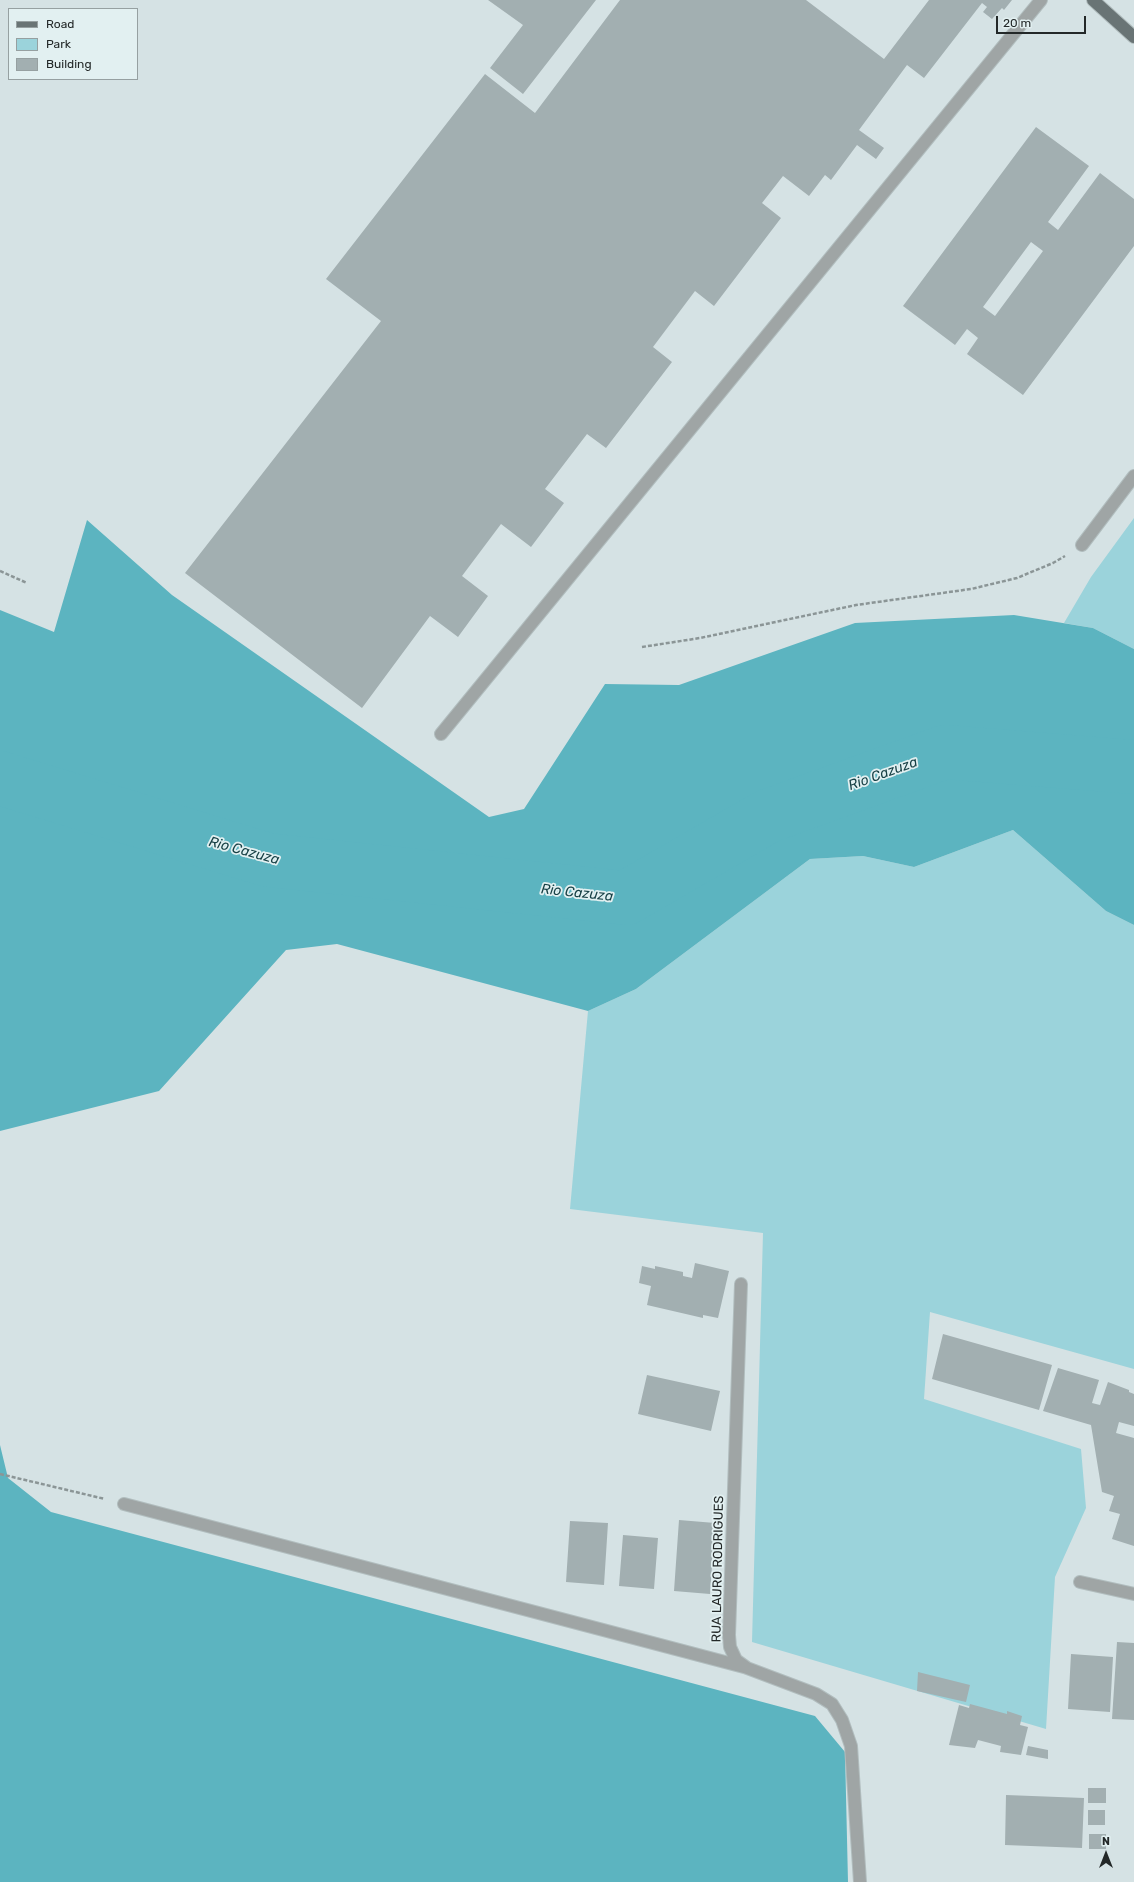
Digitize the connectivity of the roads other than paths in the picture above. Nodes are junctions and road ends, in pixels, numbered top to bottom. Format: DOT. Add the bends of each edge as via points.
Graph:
graph roads {
  1 [pos="1041,0"];
  2 [pos="1093,0"];
  3 [pos="1134,38"];
  4 [pos="1134,476"];
  5 [pos="1082,545"];
  6 [pos="441,734"];
  7 [pos="741,1284"];
  8 [pos="124,1504"];
  9 [pos="1080,1582"];
  10 [pos="1134,1594"];
  11 [pos="747,1668"];
  12 [pos="860,1882"];
  1 -- 6 [label="street"];
  2 -- 3 [label="main road"];
  4 -- 5 [label="street"];
  7 -- 11 [label="street, RUA LAURO RODRIGUES" via="729,1635 730,1647 736,1660"];
  8 -- 11 [label="street"];
  9 -- 10 [label="street"];
  11 -- 12 [label="street, RUA LAURO RODRIGUES" via="816,1694 832,1704 842,1720 851,1746"];
}
